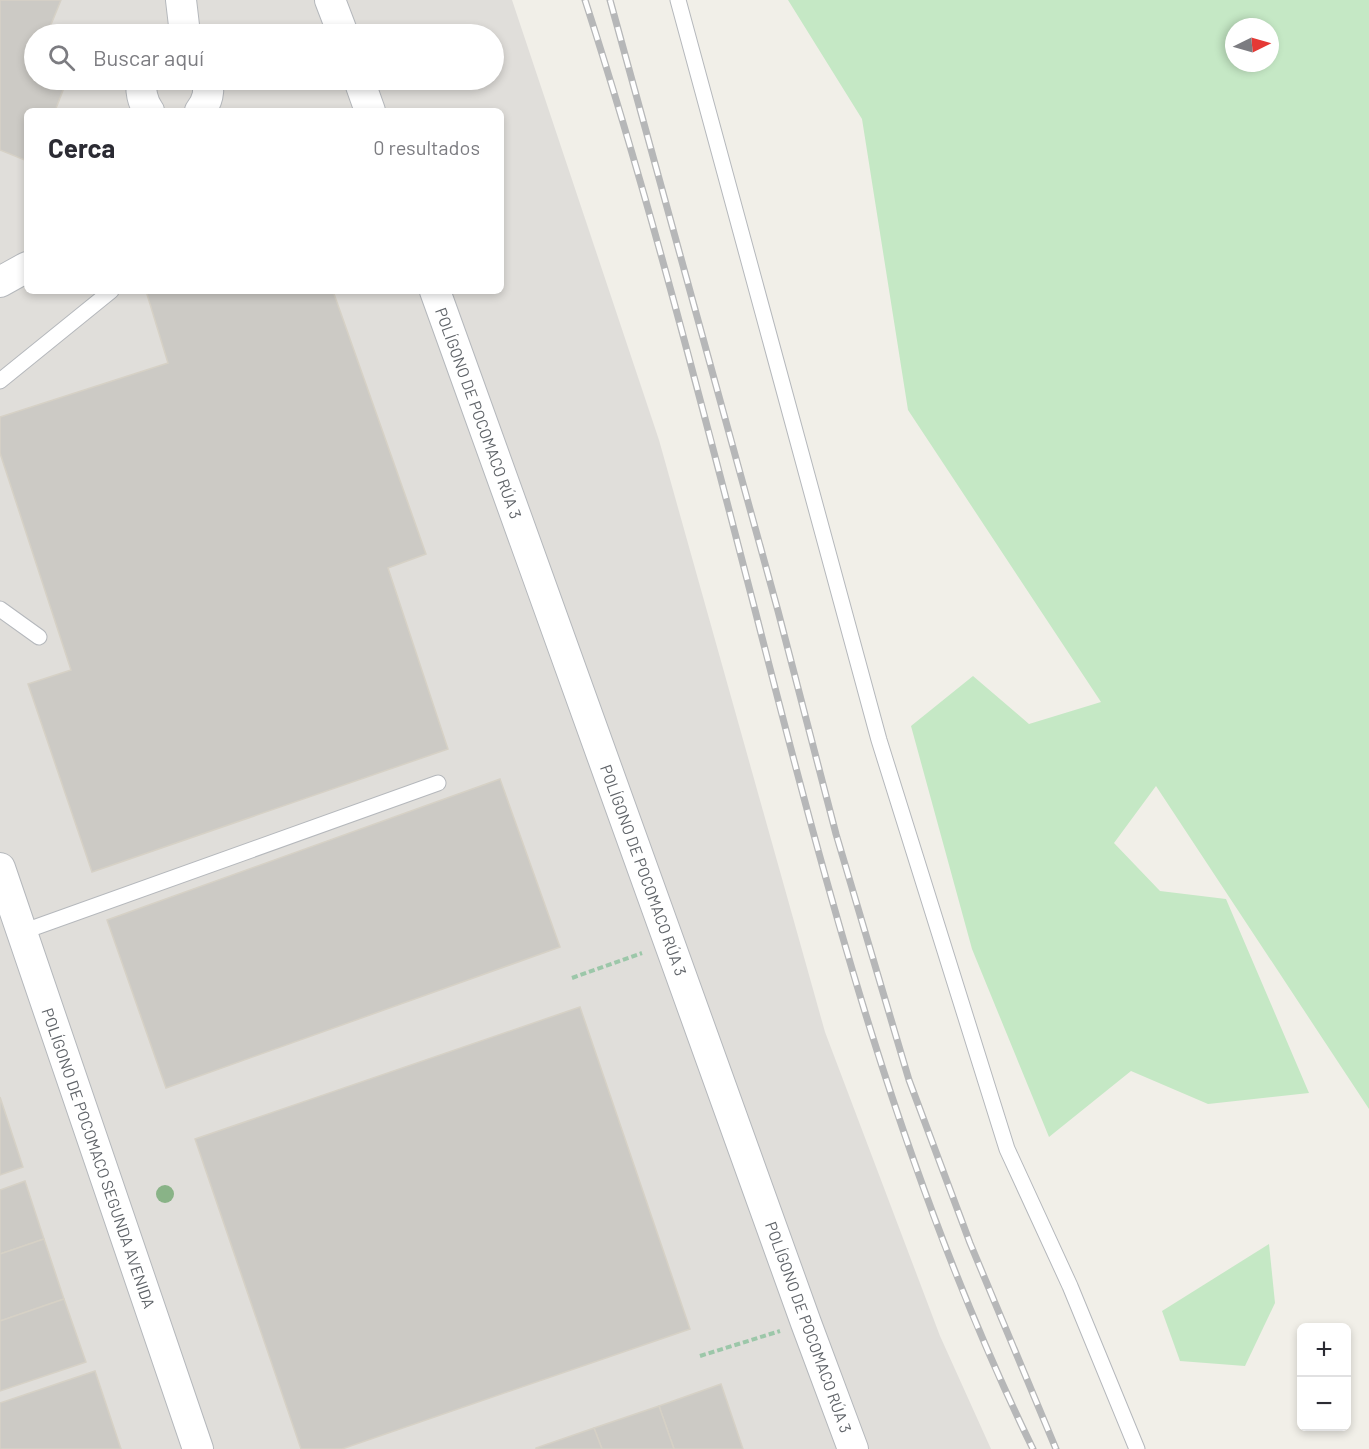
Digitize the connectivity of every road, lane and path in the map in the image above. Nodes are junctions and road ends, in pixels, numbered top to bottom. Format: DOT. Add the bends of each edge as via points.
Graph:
graph roads {
  1 [pos="181,0"];
  2 [pos="330,0"];
  3 [pos="678,0"];
  4 [pos="184,24"];
  5 [pos="339,24"];
  6 [pos="142,90"];
  7 [pos="208,90"];
  8 [pos="363,90"];
  9 [pos="147,108"];
  10 [pos="203,108"];
  11 [pos="369,108"];
  12 [pos="107,294"];
  13 [pos="436,294"];
  14 [pos="0,381"];
  15 [pos="0,609"];
  16 [pos="39,637"];
  17 [pos="438,783"];
  18 [pos="0,868"];
  19 [pos="22,932"];
  20 [pos="670,943"];
  21 [pos="572,978"];
  22 [pos="806,1323"];
  23 [pos="700,1356"];
  24 [pos="198,1449"];
  25 [pos="854,1449"];
  26 [pos="1137,1449"];
  1 -- 4 [label="street"];
  2 -- 5 [label="street"];
  3 -- 26 [label="lane" via="879,740 978,1059 1007,1149 1070,1286"];
  6 -- 9 [label="street"];
  7 -- 10 [label="street"];
  8 -- 11 [label="street"];
  12 -- 14 [label="lane"];
  13 -- 20 [label="street, POLÍGONO DE POCOMACO RÚA 3"];
  15 -- 16 [label="lane"];
  17 -- 19 [label="lane"];
  18 -- 19 [label="street, POLÍGONO DE POCOMACO SEGUNDA AVENIDA"];
  19 -- 24 [label="street, POLÍGONO DE POCOMACO SEGUNDA AVENIDA"];
  20 -- 21 [label="path"];
  20 -- 22 [label="street, POLÍGONO DE POCOMACO RÚA 3"];
  22 -- 23 [label="path"];
  22 -- 25 [label="street, POLÍGONO DE POCOMACO RÚA 3"];
}
